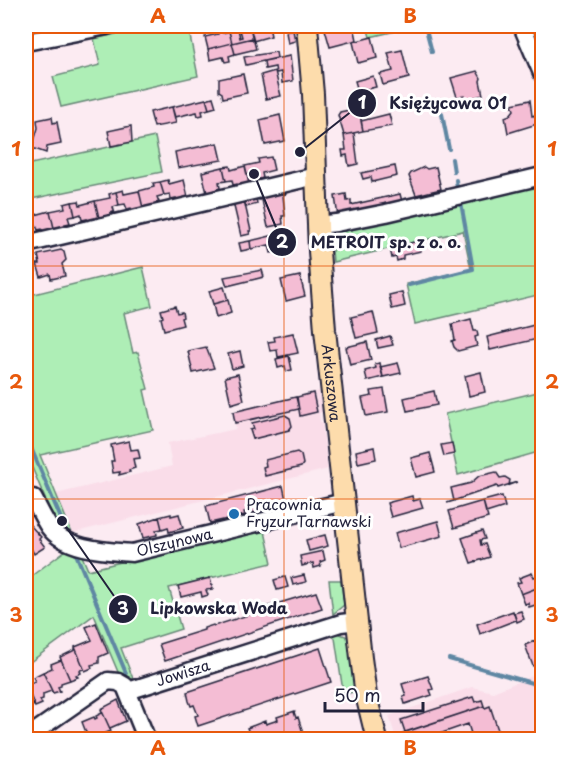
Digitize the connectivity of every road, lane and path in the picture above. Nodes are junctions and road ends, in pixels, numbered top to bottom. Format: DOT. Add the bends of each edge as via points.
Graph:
graph roads {
  1 [pos="107,26"];
  2 [pos="307,26"];
  3 [pos="522,26"];
  4 [pos="26,42"];
  5 [pos="543,73"];
  6 [pos="316,176"];
  7 [pos="543,176"];
  8 [pos="318,225"];
  9 [pos="26,244"];
  10 [pos="26,501"];
  11 [pos="344,502"];
  12 [pos="358,621"];
  13 [pos="128,692"];
  14 [pos="357,692"];
  15 [pos="341,699"];
  16 [pos="26,738"];
  17 [pos="147,740"];
  18 [pos="377,740"];
  1 -- 4 [label="street"];
  2 -- 6 [label="main road, Arkuszowa"];
  3 -- 5 [label="street"];
  6 -- 8 [label="main road, Arkuszowa"];
  6 -- 9 [label="street"];
  7 -- 8 [label="street"];
  8 -- 11 [label="main road, Arkuszowa" via="324,330"];
  10 -- 11 [label="street, Olszynowa" via="33,498 49,528 66,542 132,553"];
  11 -- 12 [label="main road, Arkuszowa"];
  12 -- 13 [label="street, Jowisza" via="341,623 163,687"];
  12 -- 18 [label="main road, Arkuszowa" via="366,694"];
  13 -- 16 [label="street" via="118,682 108,681"];
  13 -- 17 [label="street"];
  14 -- 15 [label="path" via="340,694"];
}
